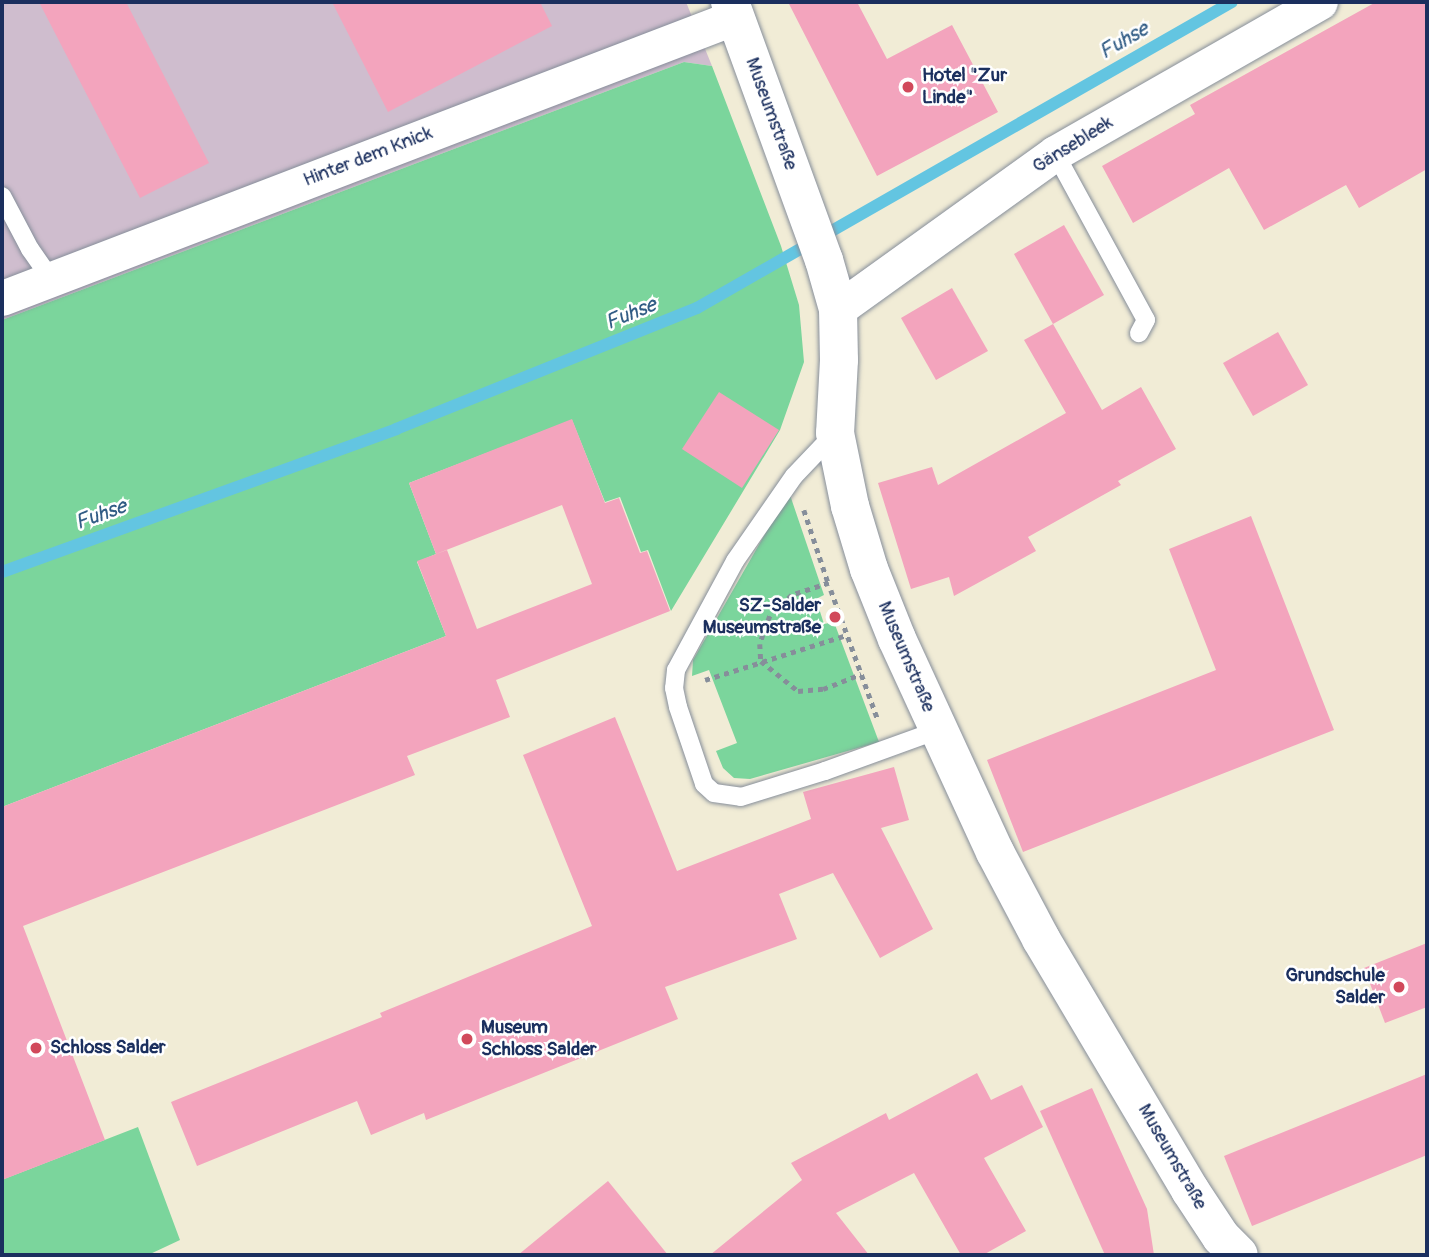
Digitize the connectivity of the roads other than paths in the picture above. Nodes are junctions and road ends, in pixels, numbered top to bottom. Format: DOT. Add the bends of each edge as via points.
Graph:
graph roads {
  1 [pos="1320,2"];
  2 [pos="733,9"];
  3 [pos="1055,153"];
  4 [pos="2,196"];
  5 [pos="51,278"];
  6 [pos="3,293"];
  7 [pos="838,309"];
  8 [pos="1139,333"];
  9 [pos="835,433"];
  10 [pos="938,730"];
  11 [pos="1239,1255"];
  1 -- 3 [label="street, Gänsebleek"];
  2 -- 5 [label="street, Hinter dem Knick"];
  2 -- 7 [label="main road, Museumstraße"];
  3 -- 7 [label="street, Gänsebleek"];
  3 -- 8 [label="lane" via="1146,320"];
  4 -- 5 [label="lane"];
  5 -- 6 [label="street, Hinter dem Knick"];
  7 -- 9 [label="main road, Museumstraße"];
  9 -- 10 [label="main road, Museumstraße" via="849,506 869,569"];
  9 -- 10 [label="lane" via="793,476 735,562 676,670 678,707 704,783 714,793 741,797"];
  10 -- 11 [label="main road, Museumstraße" via="1041,939 1190,1190 1221,1237"];
}
